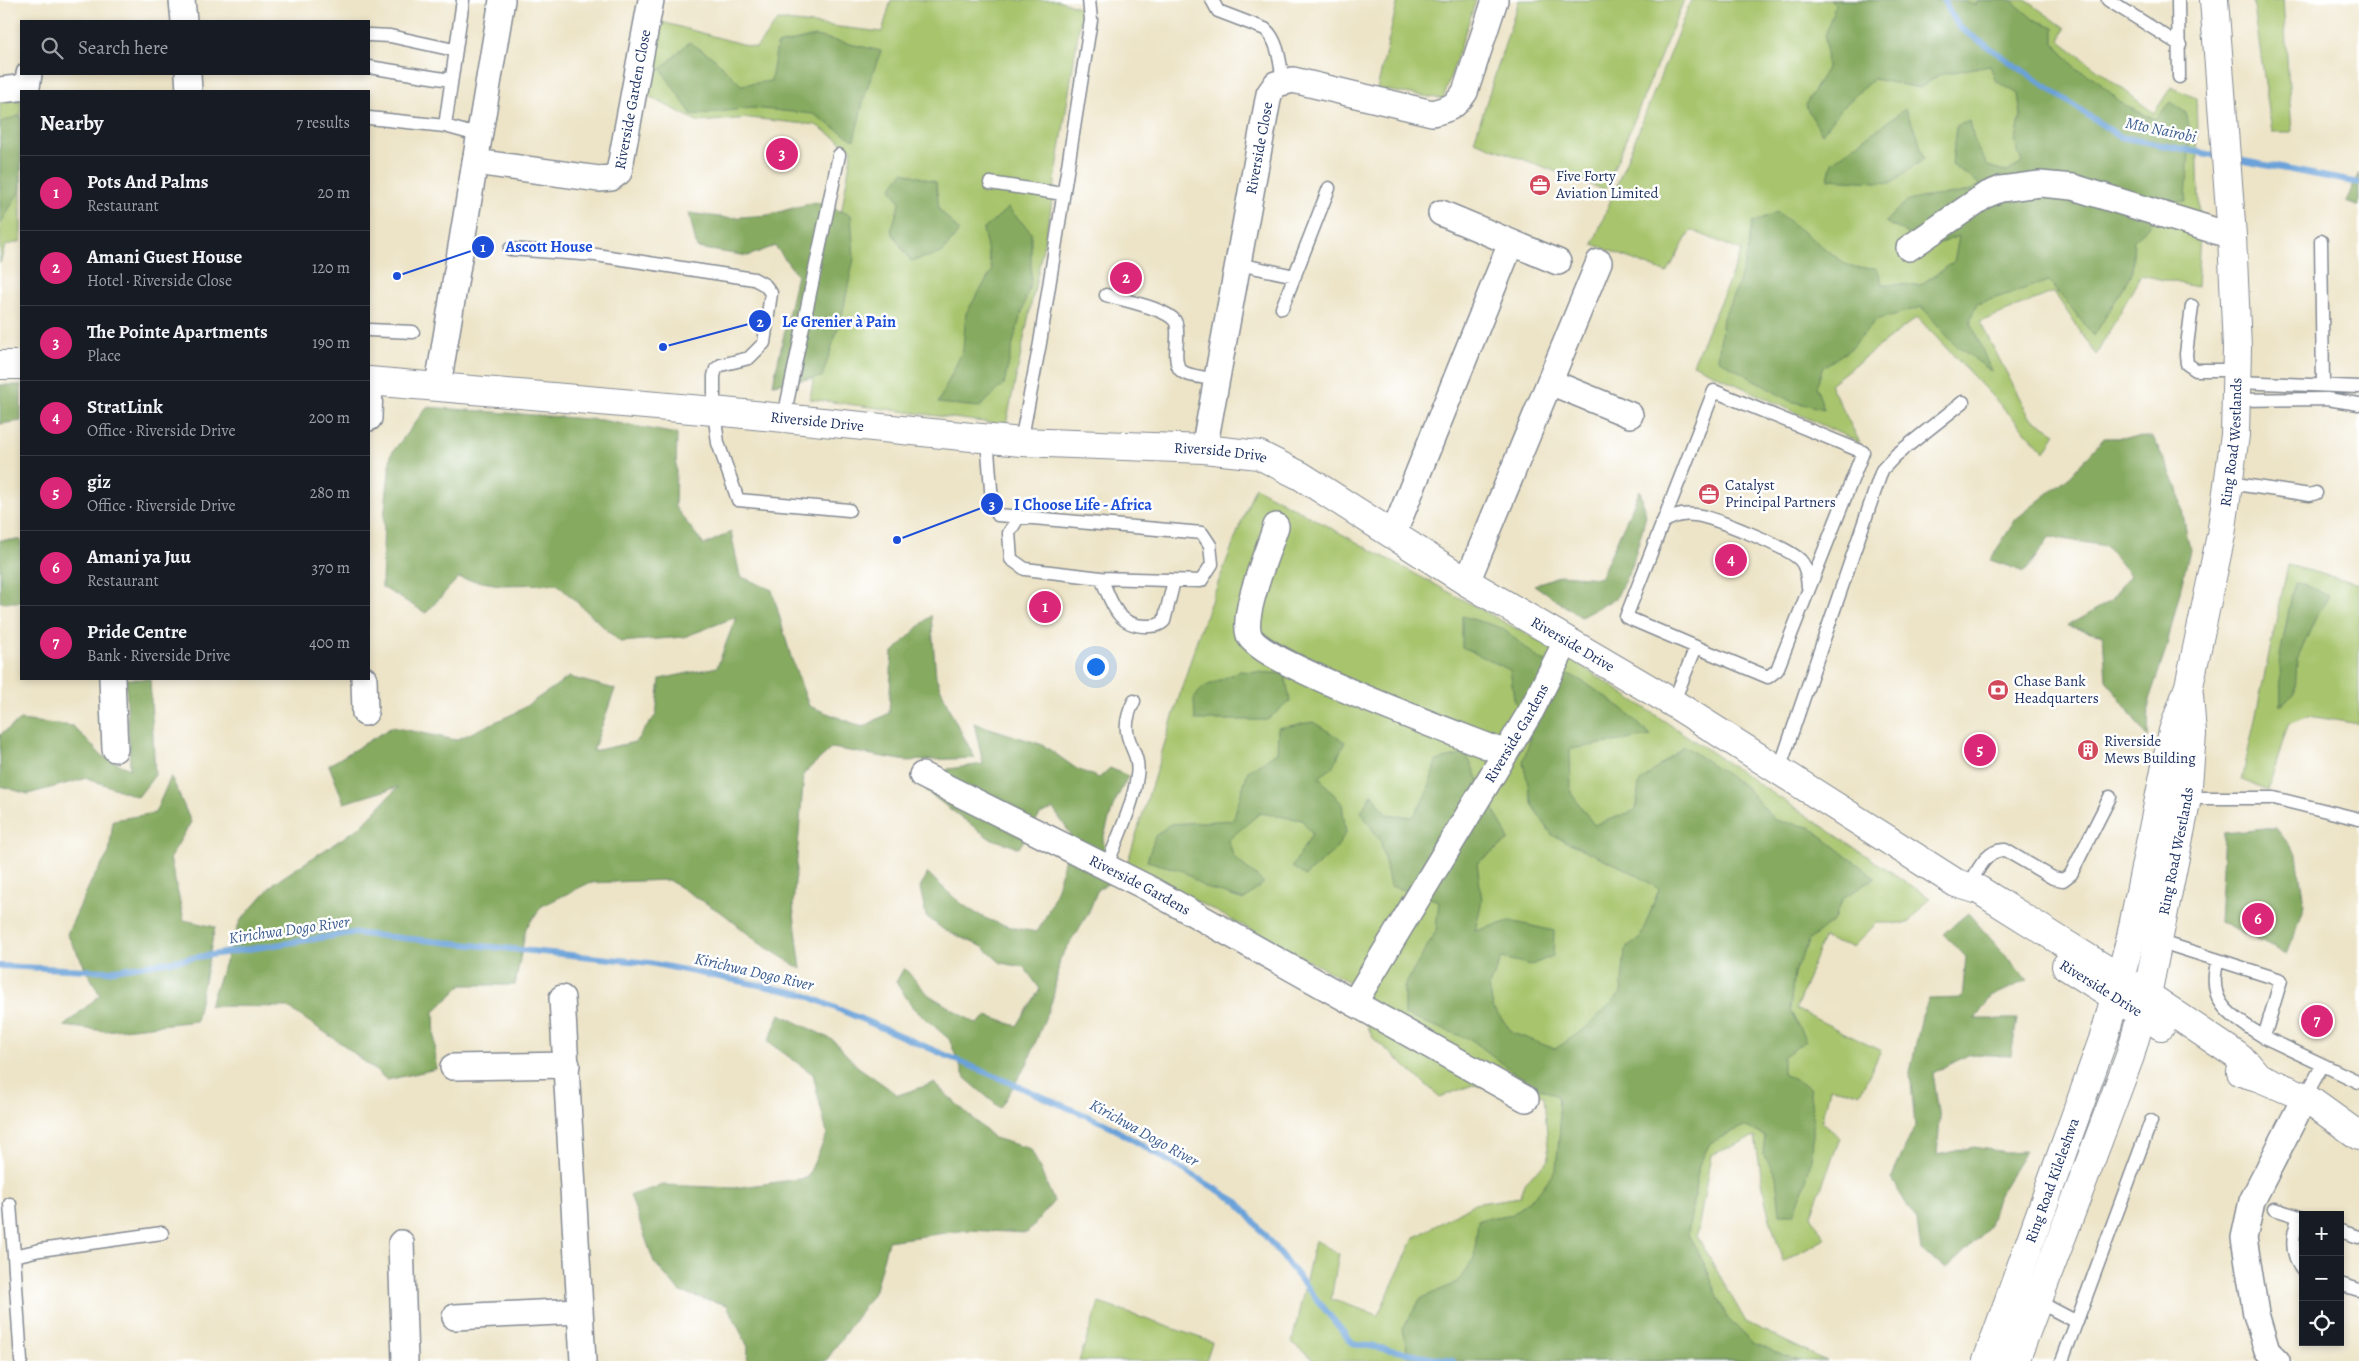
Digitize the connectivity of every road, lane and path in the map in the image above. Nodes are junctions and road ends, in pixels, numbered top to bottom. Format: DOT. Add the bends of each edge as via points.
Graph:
graph roads {
  1 [pos="182,0"];
  2 [pos="463,0"];
  3 [pos="502,0"];
  4 [pos="651,0"];
  5 [pos="1089,0"];
  6 [pos="1212,0"];
  7 [pos="1495,0"];
  8 [pos="2108,0"];
  9 [pos="2178,0"];
  10 [pos="2214,0"];
  11 [pos="184,20"];
  12 [pos="370,35"];
  13 [pos="2180,45"];
  14 [pos="454,50"];
  15 [pos="370,67"];
  16 [pos="29,75"];
  17 [pos="188,75"];
  18 [pos="2179,76"];
  19 [pos="450,80"];
  20 [pos="1283,82"];
  21 [pos="0,90"];
  22 [pos="189,90"];
  23 [pos="370,118"];
  24 [pos="445,126"];
  25 [pos="481,136"];
  26 [pos="839,155"];
  27 [pos="475,162"];
  28 [pos="990,183"];
  29 [pos="1329,188"];
  30 [pos="1063,194"];
  31 [pos="1441,213"];
  32 [pos="2232,236"];
  33 [pos="2321,240"];
  34 [pos="1511,243"];
  35 [pos="1909,248"];
  36 [pos="510,249"];
  37 [pos="1558,262"];
  38 [pos="1599,262"];
  39 [pos="1238,264"];
  40 [pos="1294,276"];
  41 [pos="1106,295"];
  42 [pos="2192,306"];
  43 [pos="1282,308"];
  44 [pos="370,330"];
  45 [pos="413,332"];
  46 [pos="0,365"];
  47 [pos="20,365"];
  48 [pos="1217,380"];
  49 [pos="370,381"];
  50 [pos="1550,382"];
  51 [pos="2237,384"];
  52 [pos="2323,384"];
  53 [pos="438,385"];
  54 [pos="2359,387"];
  55 [pos="1963,402"];
  56 [pos="2359,404"];
  57 [pos="714,410"];
  58 [pos="1630,415"];
  59 [pos="784,417"];
  60 [pos="987,438"];
  61 [pos="1020,442"];
  62 [pos="1204,449"];
  63 [pos="2229,483"];
  64 [pos="2316,492"];
  65 [pos="849,510"];
  66 [pos="1018,518"];
  67 [pos="1662,523"];
  68 [pos="1276,526"];
  69 [pos="1393,535"];
  70 [pos="1101,578"];
  71 [pos="1174,581"];
  72 [pos="1467,582"];
  73 [pos="1808,589"];
  74 [pos="1567,640"];
  75 [pos="1696,647"];
  76 [pos="112,680"];
  77 [pos="364,680"];
  78 [pos="2189,686"];
  79 [pos="1134,702"];
  80 [pos="1673,703"];
  81 [pos="365,713"];
  82 [pos="116,749"];
  83 [pos="1506,753"];
  84 [pos="1779,770"];
  85 [pos="922,775"];
  86 [pos="2110,796"];
  87 [pos="2187,798"];
  88 [pos="2359,819"];
  89 [pos="1106,868"];
  90 [pos="1962,885"];
  91 [pos="2158,941"];
  92 [pos="2218,960"];
  93 [pos="2118,988"];
  94 [pos="562,998"];
  95 [pos="1354,1003"];
  96 [pos="2144,1004"];
  97 [pos="2264,1037"];
  98 [pos="567,1065"];
  99 [pos="2322,1066"];
  100 [pos="453,1067"];
  101 [pos="2359,1082"];
  102 [pos="2305,1097"];
  103 [pos="1526,1100"];
  104 [pos="2151,1121"];
  105 [pos="2359,1136"];
  106 [pos="10,1204"];
  107 [pos="2274,1209"];
  108 [pos="2299,1217"];
  109 [pos="2299,1221"];
  110 [pos="2344,1232"];
  111 [pos="162,1234"];
  112 [pos="2359,1237"];
  113 [pos="401,1243"];
  114 [pos="14,1256"];
  115 [pos="2299,1261"];
  116 [pos="2344,1285"];
  117 [pos="2359,1290"];
  118 [pos="2037,1301"];
  119 [pos="579,1311"];
  120 [pos="455,1317"];
  121 [pos="2077,1322"];
  122 [pos="2262,1335"];
  123 [pos="21,1361"];
  124 [pos="405,1361"];
  125 [pos="583,1361"];
  126 [pos="1987,1361"];
  127 [pos="2015,1361"];
  128 [pos="2062,1361"];
  129 [pos="2249,1361"];
  130 [pos="2277,1361"];
  1 -- 11 [label="street"];
  2 -- 14 [label="lane"];
  3 -- 25 [label="street"];
  4 -- 27 [label="street, Riverside Garden Close" via="618,172 611,178 599,179"];
  5 -- 30 [label="lane" via="1091,20"];
  6 -- 20 [label="lane" via="1218,11 1271,34"];
  7 -- 20 [label="street" via="1465,92 1457,105 1450,109 1432,113 1293,80"];
  8 -- 13 [label="lane"];
  9 -- 13 [label="lane"];
  10 -- 32 [label="street, Ring Road Westlands"];
  12 -- 14 [label="lane" via="390,36"];
  13 -- 18 [label="lane"];
  14 -- 19 [label="lane"];
  15 -- 19 [label="lane"];
  16 -- 21 [label="street" via="27,88"];
  17 -- 22 [label="street"];
  19 -- 24 [label="lane"];
  20 -- 39 [label="street, Riverside Close" via="1276,84 1269,94"];
  23 -- 24 [label="lane"];
  24 -- 25 [label="lane"];
  25 -- 27 [label="street"];
  26 -- 59 [label="lane"];
  27 -- 53 [label="street"];
  28 -- 30 [label="lane"];
  29 -- 40 [label="lane"];
  30 -- 61 [label="lane" via="1040,343"];
  31 -- 34 [label="street"];
  32 -- 35 [label="street" via="2073,187 2040,184 2001,189 1986,195"];
  32 -- 51 [label="street, Ring Road Westlands"];
  33 -- 52 [label="lane"];
  34 -- 37 [label="street"];
  34 -- 69 [label="street"];
  36 -- 57 [label="lane" via="596,255 754,279 765,285 771,293 771,301 764,343 750,358 716,369"];
  38 -- 50 [label="street"];
  39 -- 40 [label="lane"];
  39 -- 48 [label="street, Riverside Close"];
  40 -- 43 [label="lane"];
  41 -- 48 [label="lane" via="1167,313 1178,331 1177,367 1184,373"];
  42 -- 51 [label="lane" via="2187,364"];
  44 -- 45 [label="lane"];
  46 -- 47 [label="street"];
  48 -- 62 [label="street, Riverside Close"];
  49 -- 53 [label="street, Riverside Drive"];
  50 -- 58 [label="street"];
  50 -- 72 [label="street"];
  51 -- 52 [label="lane"];
  51 -- 56 [label="lane"];
  51 -- 63 [label="street, Ring Road Westlands"];
  52 -- 54 [label="lane"];
  53 -- 57 [label="street, Riverside Drive"];
  55 -- 84 [label="lane" via="1882,470"];
  57 -- 59 [label="street, Riverside Drive"];
  57 -- 65 [label="lane" via="721,454 738,500"];
  59 -- 60 [label="street, Riverside Drive"];
  60 -- 61 [label="street, Riverside Drive"];
  60 -- 66 [label="lane" via="992,502 998,515"];
  61 -- 62 [label="street, Riverside Drive"];
  62 -- 69 [label="street, Riverside Drive" via="1259,456 1300,476"];
  63 -- 64 [label="lane" via="2310,495"];
  63 -- 78 [label="street, Ring Road Westlands"];
  66 -- 70 [label="lane" via="1009,533 1011,559 1025,568"];
  66 -- 71 [label="lane" via="1202,533 1210,545 1212,564 1201,581"];
  67 -- 73 [label="lane" via="1678,515 1696,515 1779,547 1801,561 1807,574"];
  67 -- 73 [label="lane" via="1714,391 1863,452"];
  67 -- 75 [label="lane" via="1626,617"];
  68 -- 83 [label="street" via="1249,608 1248,631 1254,643 1324,680"];
  69 -- 72 [label="street, Riverside Drive"];
  70 -- 71 [label="lane"];
  70 -- 71 [label="lane" via="1119,616 1132,626 1156,626 1164,620"];
  72 -- 74 [label="street, Riverside Drive"];
  73 -- 75 [label="lane" via="1777,670 1768,677"];
  74 -- 80 [label="street, Riverside Drive"];
  74 -- 83 [label="street, Riverside Gardens" via="1532,711"];
  75 -- 80 [label="lane"];
  76 -- 82 [label="street"];
  77 -- 81 [label="street"];
  78 -- 87 [label="street, Ring Road Westlands" via="2192,734"];
  78 -- 93 [label="street, Ring Road Westlands" via="2173,731"];
  79 -- 89 [label="lane" via="1128,713 1126,729 1138,775"];
  80 -- 84 [label="street, Riverside Drive"];
  83 -- 95 [label="street, Riverside Gardens"];
  84 -- 90 [label="street, Riverside Drive"];
  85 -- 89 [label="street, Riverside Gardens"];
  86 -- 90 [label="lane" via="2071,874 2063,880 1998,849 1990,852"];
  87 -- 88 [label="lane" via="2274,798"];
  87 -- 91 [label="street, Ring Road Westlands"];
  89 -- 95 [label="street, Riverside Gardens"];
  90 -- 93 [label="street, Riverside Drive" via="1968,900"];
  91 -- 92 [label="lane"];
  91 -- 96 [label="street, Ring Road Westlands"];
  92 -- 97 [label="lane" via="2212,978 2220,1000 2231,1016"];
  92 -- 97 [label="lane" via="2281,980"];
  93 -- 96 [label="street, Riverside Drive"];
  93 -- 126 [label="street, Ring Road Kileleshwa"];
  94 -- 98 [label="street"];
  95 -- 103 [label="street, Riverside Gardens"];
  96 -- 102 [label="street, Riverside Drive" via="2242,1060 2258,1076"];
  96 -- 118 [label="street, Ring Road Kileleshwa" via="2130,1056"];
  97 -- 99 [label="lane"];
  98 -- 100 [label="street"];
  98 -- 119 [label="street"];
  99 -- 101 [label="lane"];
  99 -- 102 [label="lane"];
  102 -- 105 [label="street, Riverside Drive"];
  102 -- 122 [label="street" via="2246,1218 2244,1238"];
  104 -- 121 [label="lane"];
  106 -- 114 [label="lane"];
  107 -- 108 [label="lane"];
  109 -- 115 [label="lane" via="2292,1246"];
  110 -- 112 [label="lane"];
  111 -- 114 [label="lane"];
  113 -- 124 [label="street"];
  114 -- 123 [label="lane"];
  116 -- 117 [label="lane"];
  118 -- 121 [label="lane"];
  118 -- 127 [label="street, Ring Road Kileleshwa"];
  119 -- 120 [label="street"];
  119 -- 125 [label="street"];
  121 -- 128 [label="lane"];
  122 -- 129 [label="street"];
  122 -- 130 [label="street" via="2269,1356"];
}
